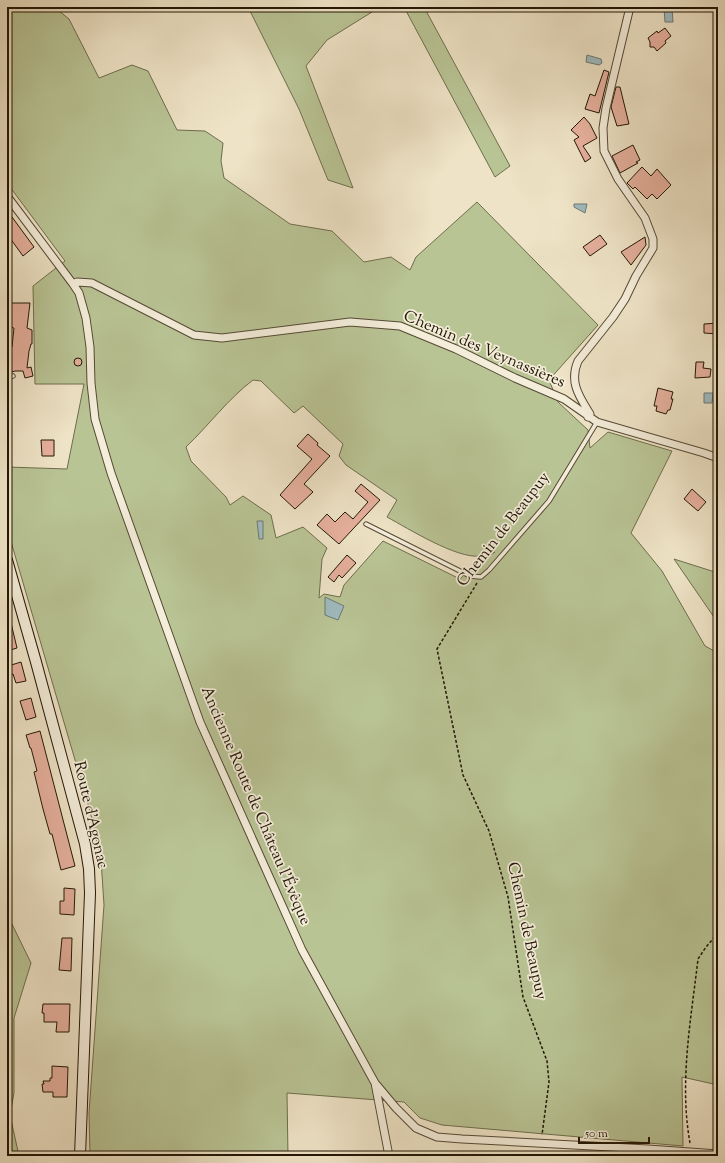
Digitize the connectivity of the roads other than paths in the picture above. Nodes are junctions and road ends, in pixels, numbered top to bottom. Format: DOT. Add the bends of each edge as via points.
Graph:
graph roads {
  1 [pos="630,7"];
  2 [pos="7,196"];
  3 [pos="73,284"];
  4 [pos="13,376"];
  5 [pos="7,378"];
  6 [pos="588,417"];
  7 [pos="597,422"];
  8 [pos="718,458"];
  9 [pos="366,524"];
  10 [pos="7,560"];
  11 [pos="375,1083"];
  12 [pos="718,1154"];
  13 [pos="80,1156"];
  14 [pos="388,1156"];
  1 -- 6 [label="street" via="606,108 603,128 604,151 618,179 645,218 653,239 652,248 625,299 578,361 575,369 573,378 590,414"];
  2 -- 3 [label="street, Ancienne Route de Château l'Évêque"];
  3 -- 6 [label="street, Chemin des Veynassières" via="92,283 175,326 194,335 206,337 222,338 350,322 400,326 564,399"];
  3 -- 11 [label="street, Ancienne Route de Château l'Évêque" via="79,294 86,318 95,420 111,473 200,722 302,950"];
  4 -- 5 [label="lane"];
  6 -- 7 [label="street, Chemin des Veynassières"];
  7 -- 8 [label="street, Chemin des Veynassières"];
  7 -- 9 [label="lane, Chemin de Beaupuy" via="549,501 482,577 470,576"];
  10 -- 13 [label="main road, Route d'Agonac" via="83,836 89,870"];
  11 -- 12 [label="street, Ancienne Route de Château l'Évêque" via="416,1128 437,1137"];
  11 -- 14 [label="street"];
}
